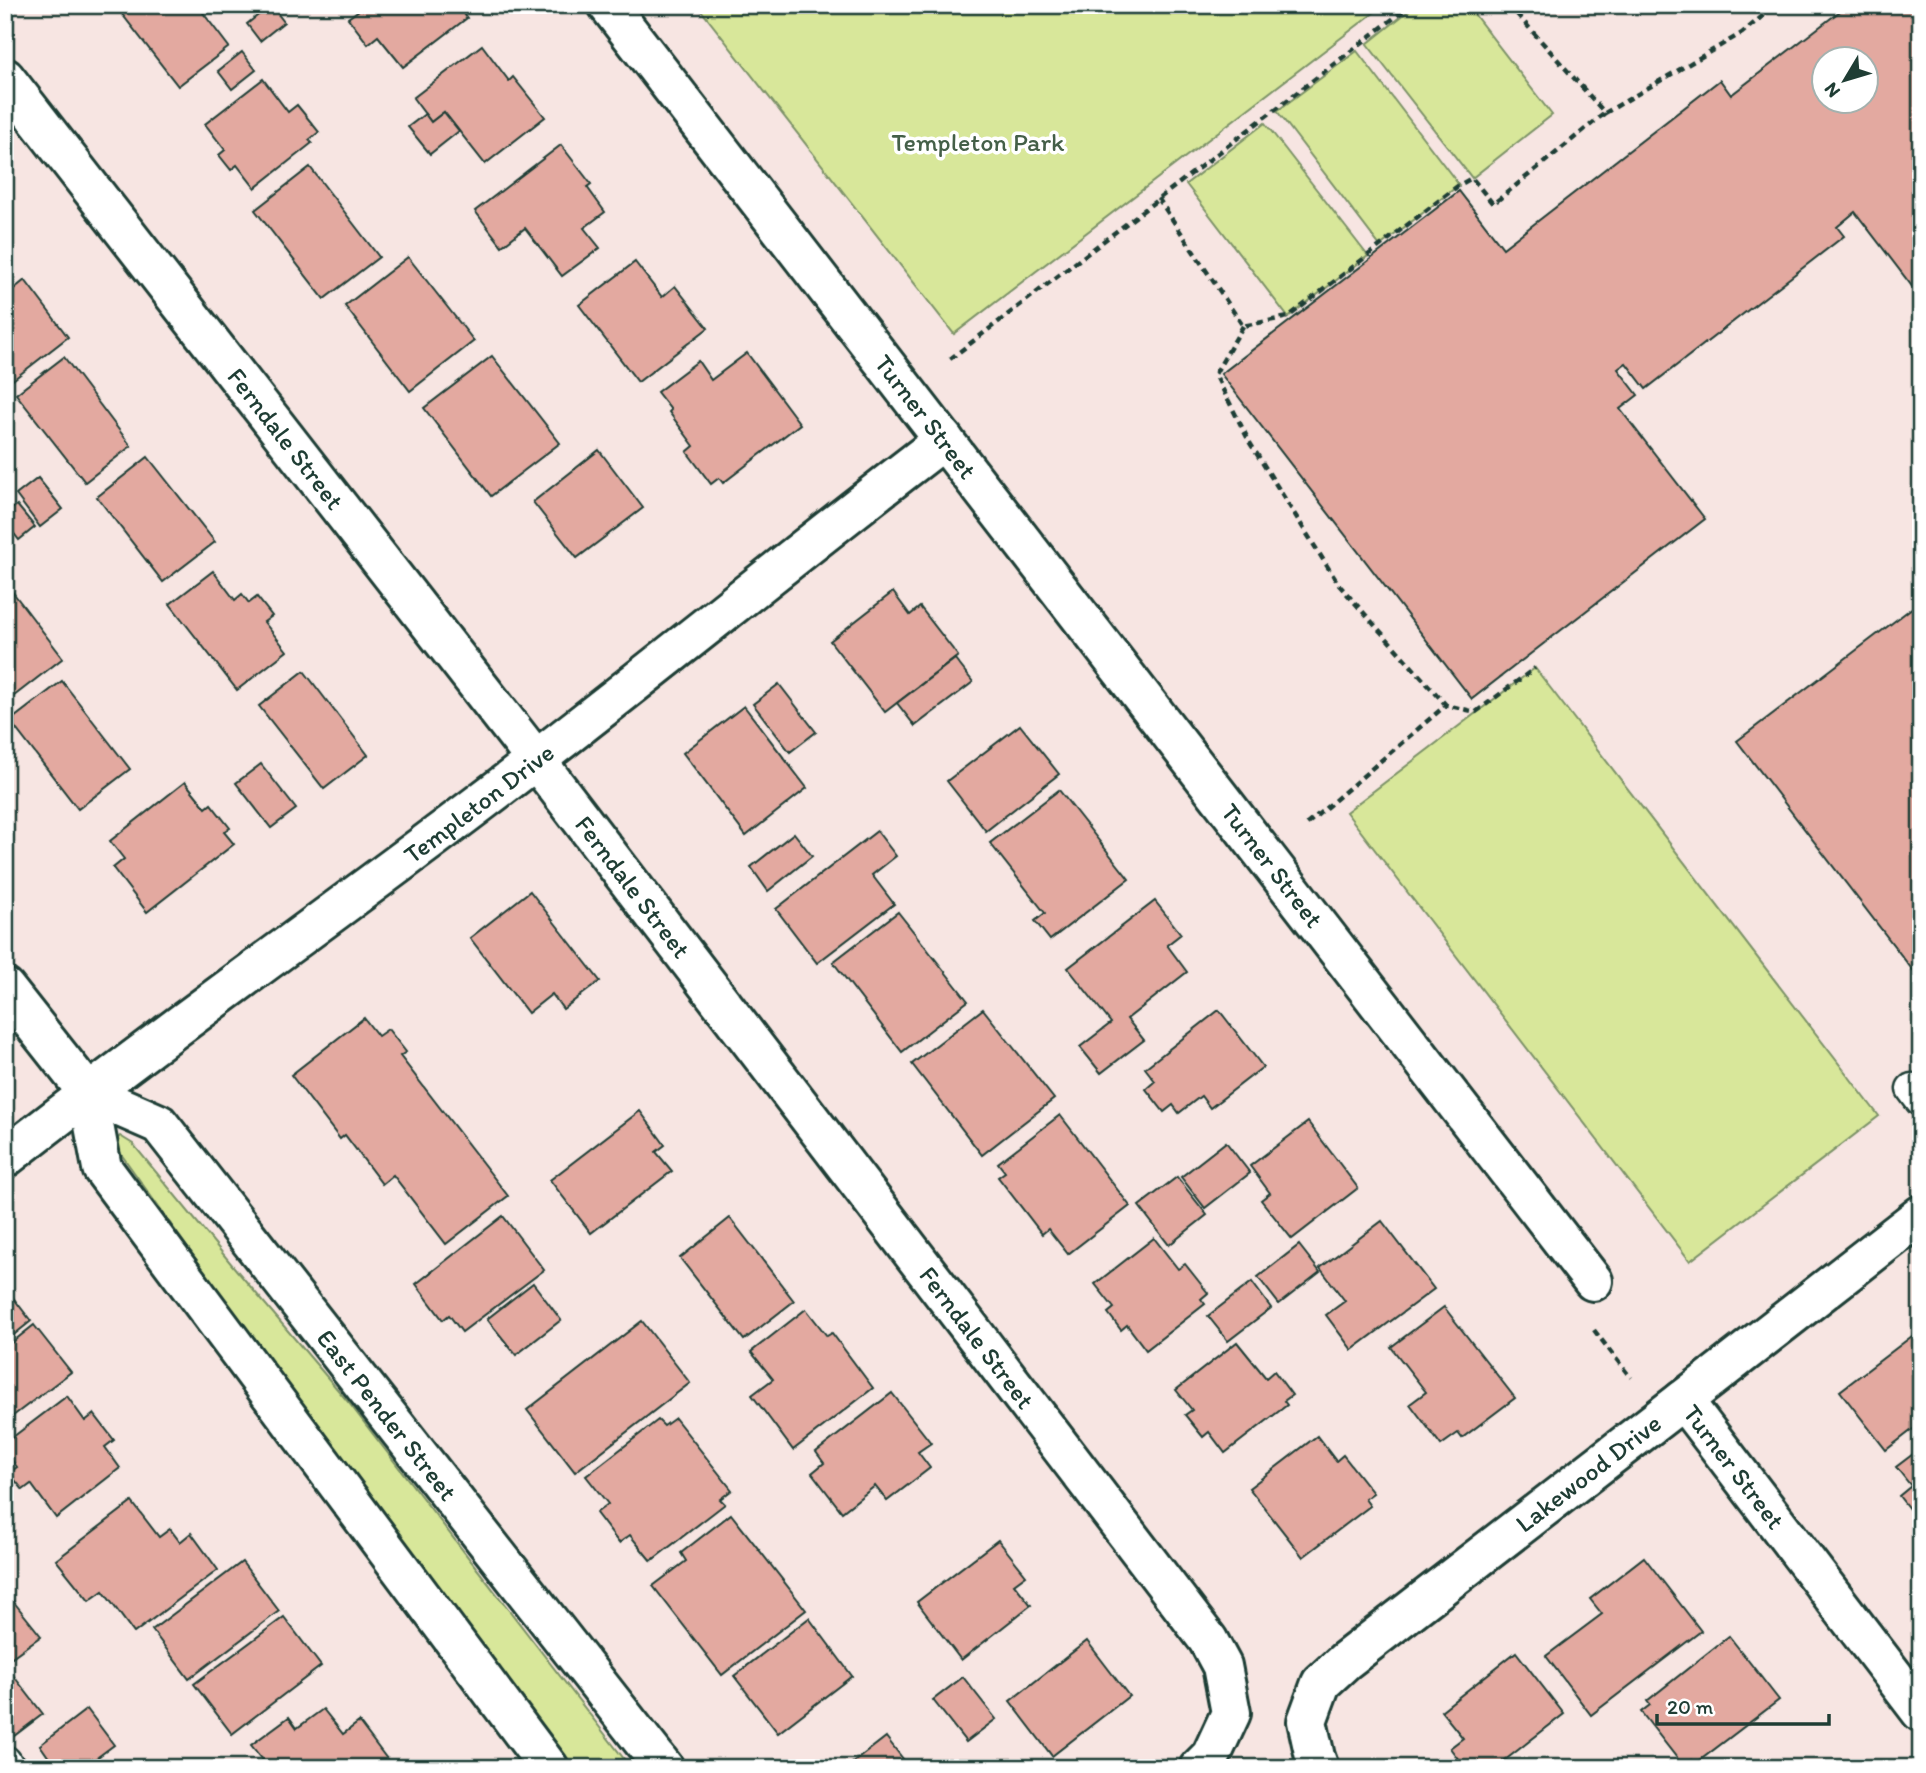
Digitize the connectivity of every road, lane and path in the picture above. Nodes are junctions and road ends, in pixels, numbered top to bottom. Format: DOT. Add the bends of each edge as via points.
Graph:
graph roads {
  1 [pos="608,5"];
  2 [pos="1410,5"];
  3 [pos="1508,5"];
  4 [pos="1776,5"];
  5 [pos="5,78"];
  6 [pos="1605,113"];
  7 [pos="1158,198"];
  8 [pos="1243,326"];
  9 [pos="950,359"];
  10 [pos="944,440"];
  11 [pos="1535,668"];
  12 [pos="1446,705"];
  13 [pos="536,760"];
  14 [pos="1307,824"];
  15 [pos="5,988"];
  16 [pos="88,1093"];
  17 [pos="5,1158"];
  18 [pos="1921,1215"];
  19 [pos="1593,1282"];
  20 [pos="1683,1400"];
  21 [pos="1921,1712"];
  22 [pos="5,1761"];
  23 [pos="10,1768"];
  24 [pos="549,1768"];
  25 [pos="664,1768"];
  26 [pos="1199,1768"];
  27 [pos="1319,1768"];
  1 -- 10 [label="street, Turner Street"];
  2 -- 7 [label="path"];
  3 -- 6 [label="path"];
  4 -- 6 [label="path" via="1742,33"];
  5 -- 13 [label="street, Ferndale Street"];
  6 -- 8 [label="path" via="1493,204 1472,178 1287,317"];
  7 -- 8 [label="path"];
  7 -- 9 [label="path"];
  8 -- 12 [label="path" via="1215,374 1250,443 1339,584"];
  10 -- 13 [label="street, Templeton Drive"];
  10 -- 19 [label="street, Turner Street"];
  11 -- 12 [label="path" via="1476,712"];
  12 -- 14 [label="path"];
  13 -- 16 [label="street, Templeton Drive"];
  13 -- 26 [label="street, Ferndale Street" via="1208,1640 1222,1666 1231,1713 1211,1756"];
  15 -- 16 [label="street, East Pender Street"];
  16 -- 17 [label="street, Templeton Drive"];
  16 -- 24 [label="street, East Pender Street" via="102,1168"];
  16 -- 25 [label="street, East Pender Street" via="159,1124"];
  18 -- 20 [label="street, Lakewood Drive"];
  19 -- 20 [label="path, Turner Street" via="1590,1324 1633,1381"];
  20 -- 21 [label="street, Turner Street"];
  20 -- 27 [label="street, Lakewood Drive" via="1321,1683 1307,1721"];
  22 -- 23 [label="lane"];
}
